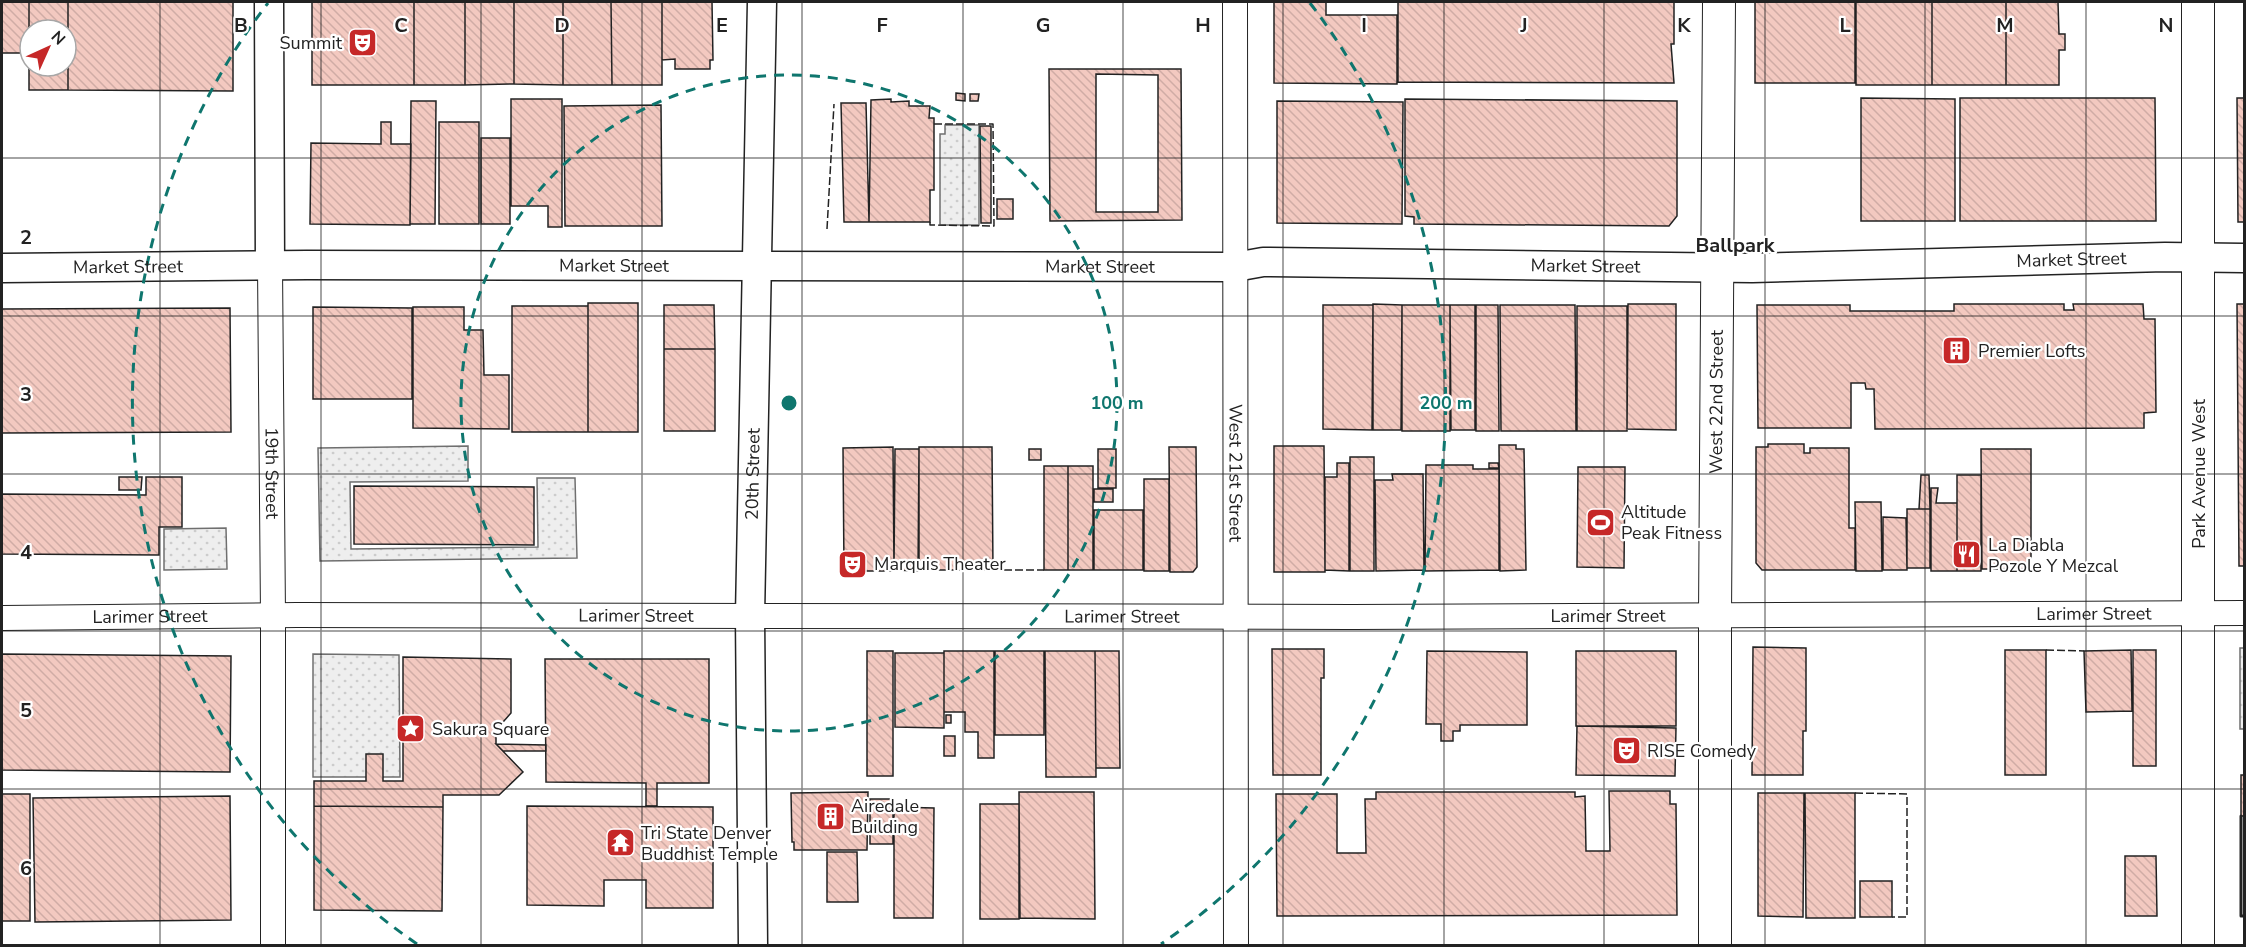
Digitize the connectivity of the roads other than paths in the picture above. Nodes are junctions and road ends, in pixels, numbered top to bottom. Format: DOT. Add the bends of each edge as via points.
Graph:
graph roads {
  1 [pos="269,2"];
  2 [pos="762,2"];
  3 [pos="1235,2"];
  4 [pos="1719,2"];
  5 [pos="2198,2"];
  6 [pos="2198,258"];
  7 [pos="2244,258"];
  8 [pos="270,266"];
  9 [pos="757,267"];
  10 [pos="1235,267"];
  11 [pos="2,268"];
  12 [pos="1717,268"];
  13 [pos="2198,613"];
  14 [pos="2244,613"];
  15 [pos="273,615"];
  16 [pos="750,616"];
  17 [pos="1715,616"];
  18 [pos="1236,617"];
  19 [pos="2,618"];
  20 [pos="273,945"];
  21 [pos="753,945"];
  22 [pos="1236,945"];
  23 [pos="1715,945"];
  24 [pos="2198,945"];
  1 -- 8 [label="main road, 19th Street"];
  2 -- 9 [label="main road, 20th Street"];
  3 -- 10 [label="street, West 21st Street"];
  4 -- 12 [label="main road, West 22nd Street"];
  5 -- 6 [label="main road, Park Avenue West"];
  6 -- 7 [label="main road, Market Street"];
  6 -- 12 [label="main road, Market Street"];
  6 -- 13 [label="main road, Park Avenue West"];
  8 -- 9 [label="main road, Market Street"];
  8 -- 11 [label="main road, Market Street"];
  8 -- 15 [label="street, 19th Street"];
  9 -- 10 [label="main road, Market Street"];
  9 -- 16 [label="main road, 20th Street"];
  10 -- 12 [label="main road, Market Street" via="1263,262"];
  10 -- 18 [label="street, West 21st Street"];
  12 -- 17 [label="main road, West 22nd Street"];
  13 -- 14 [label="street, Larimer Street"];
  13 -- 17 [label="street, Larimer Street"];
  13 -- 24 [label="main road, Park Avenue West"];
  15 -- 16 [label="street, Larimer Street"];
  15 -- 19 [label="street, Larimer Street"];
  15 -- 20 [label="street, 19th Street"];
  16 -- 18 [label="street, Larimer Street"];
  16 -- 21 [label="main road, 20th Street"];
  17 -- 18 [label="street, Larimer Street"];
  17 -- 23 [label="main road, West 22nd Street"];
  18 -- 22 [label="street, West 21st Street"];
}
